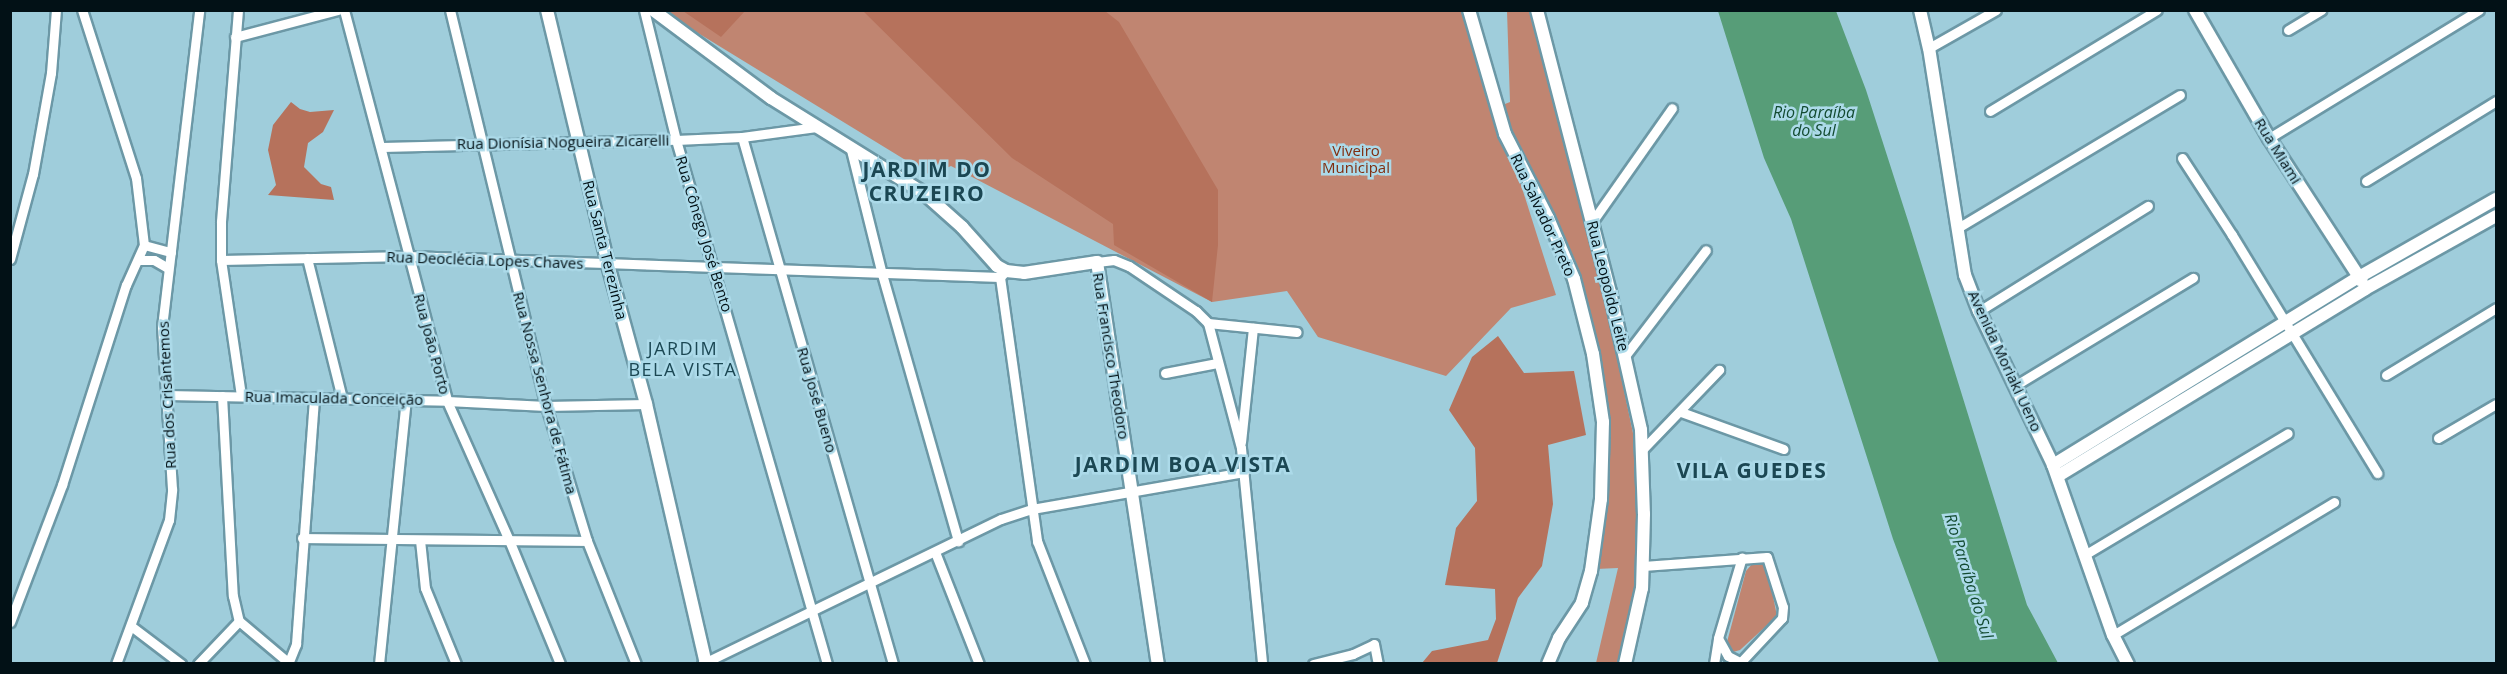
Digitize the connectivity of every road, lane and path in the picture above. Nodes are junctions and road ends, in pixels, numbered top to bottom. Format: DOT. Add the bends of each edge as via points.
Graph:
graph roads {
  1 [pos="56,10"];
  2 [pos="82,10"];
  3 [pos="191,10"];
  4 [pos="199,10"];
  5 [pos="238,10"];
  6 [pos="339,10"];
  7 [pos="344,10"];
  8 [pos="450,10"];
  9 [pos="547,10"];
  10 [pos="644,10"];
  11 [pos="653,10"];
  12 [pos="1469,10"];
  13 [pos="1537,10"];
  14 [pos="1920,10"];
  15 [pos="1996,10"];
  16 [pos="2157,10"];
  17 [pos="2195,10"];
  18 [pos="2321,10"];
  19 [pos="2479,10"];
  20 [pos="195,30"];
  21 [pos="2288,30"];
  22 [pos="235,37"];
  23 [pos="1929,48"];
  24 [pos="2180,94"];
  25 [pos="2496,101"];
  26 [pos="1672,108"];
  27 [pos="1990,111"];
  28 [pos="816,127"];
  29 [pos="742,137"];
  30 [pos="2269,138"];
  31 [pos="676,140"];
  32 [pos="578,142"];
  33 [pos="483,144"];
  34 [pos="850,146"];
  35 [pos="382,147"];
  36 [pos="2182,158"];
  37 [pos="2366,181"];
  38 [pos="2496,199"];
  39 [pos="2148,206"];
  40 [pos="2496,216"];
  41 [pos="1592,222"];
  42 [pos="1956,229"];
  43 [pos="144,245"];
  44 [pos="1706,250"];
  45 [pos="171,252"];
  46 [pos="408,256"];
  47 [pos="307,258"];
  48 [pos="10,259"];
  49 [pos="139,260"];
  50 [pos="221,260"];
  51 [pos="510,260"];
  52 [pos="1097,262"];
  53 [pos="608,265"];
  54 [pos="714,267"];
  55 [pos="168,268"];
  56 [pos="779,269"];
  57 [pos="882,274"];
  58 [pos="1003,274"];
  59 [pos="2193,278"];
  60 [pos="2362,283"];
  61 [pos="2496,308"];
  62 [pos="1979,311"];
  63 [pos="1208,323"];
  64 [pos="2285,323"];
  65 [pos="1253,328"];
  66 [pos="1297,332"];
  67 [pos="2293,334"];
  68 [pos="1625,356"];
  69 [pos="1217,363"];
  70 [pos="1719,370"];
  71 [pos="1165,373"];
  72 [pos="2386,375"];
  73 [pos="2016,385"];
  74 [pos="167,395"];
  75 [pos="222,396"];
  76 [pos="241,396"];
  77 [pos="314,398"];
  78 [pos="342,398"];
  79 [pos="406,400"];
  80 [pos="447,401"];
  81 [pos="646,404"];
  82 [pos="2496,404"];
  83 [pos="546,406"];
  84 [pos="1681,412"];
  85 [pos="2288,433"];
  86 [pos="2438,438"];
  87 [pos="1241,447"];
  88 [pos="1643,449"];
  89 [pos="1784,450"];
  90 [pos="2056,470"];
  91 [pos="1244,472"];
  92 [pos="2377,473"];
  93 [pos="1133,492"];
  94 [pos="2334,502"];
  95 [pos="1032,509"];
  96 [pos="302,538"];
  97 [pos="392,540"];
  98 [pos="420,540"];
  99 [pos="509,540"];
  100 [pos="587,541"];
  101 [pos="958,541"];
  102 [pos="935,552"];
  103 [pos="2086,554"];
  104 [pos="1742,557"];
  105 [pos="1643,566"];
  106 [pos="870,583"];
  107 [pos="813,611"];
  108 [pos="239,621"];
  109 [pos="10,622"];
  110 [pos="131,626"];
  111 [pos="2113,635"];
  112 [pos="1718,638"];
  113 [pos="116,663"];
  114 [pos="181,663"];
  115 [pos="198,663"];
  116 [pos="289,663"];
  117 [pos="379,663"];
  118 [pos="456,663"];
  119 [pos="560,663"];
  120 [pos="636,663"];
  121 [pos="705,663"];
  122 [pos="827,663"];
  123 [pos="892,663"];
  124 [pos="979,663"];
  125 [pos="1084,663"];
  126 [pos="1158,663"];
  127 [pos="1262,663"];
  128 [pos="1313,663"];
  129 [pos="1378,663"];
  130 [pos="1548,663"];
  131 [pos="1625,663"];
  132 [pos="1714,663"];
  133 [pos="1740,663"];
  134 [pos="2128,663"];
  1 -- 48 [label="street" via="51,73 33,174"];
  2 -- 43 [label="street" via="136,178"];
  3 -- 20 [label="street"];
  4 -- 20 [label="street, Rua dos Crisântemos"];
  5 -- 22 [label="street"];
  6 -- 22 [label="street"];
  7 -- 35 [label="street, Rua João Porto"];
  8 -- 33 [label="street, Rua Nossa Senhora de Fátima"];
  9 -- 32 [label="main road, Rua Santa Terezinha"];
  10 -- 31 [label="street, Rua Cônego José Bento"];
  11 -- 28 [label="main road"];
  12 -- 130 [label="main road, Rua Salvador Preto" via="1505,134 1574,279 1593,354 1603,422 1601,499 1591,571 1582,603"];
  13 -- 41 [label="main road, Rua Leopoldo Leite"];
  14 -- 23 [label="main road, Avenida Moriaki Ueno"];
  15 -- 23 [label="street"];
  16 -- 27 [label="street"];
  17 -- 30 [label="main road, Rua Miami"];
  18 -- 21 [label="street"];
  19 -- 30 [label="street"];
  20 -- 45 [label="street, Rua dos Crisântemos"];
  22 -- 50 [label="street"];
  23 -- 42 [label="main road, Avenida Moriaki Ueno"];
  24 -- 42 [label="street"];
  25 -- 37 [label="street"];
  26 -- 41 [label="street"];
  28 -- 29 [label="street, Rua Dionísia Nogueira Zicarelli"];
  28 -- 34 [label="main road"];
  29 -- 31 [label="street, Rua Dionísia Nogueira Zicarelli"];
  29 -- 56 [label="street, Rua José Bueno"];
  30 -- 60 [label="main road, Rua Miami"];
  31 -- 32 [label="street, Rua Dionísia Nogueira Zicarelli"];
  31 -- 54 [label="street, Rua Cônego José Bento"];
  32 -- 33 [label="street, Rua Dionísia Nogueira Zicarelli"];
  32 -- 53 [label="main road, Rua Santa Terezinha"];
  33 -- 35 [label="street, Rua Dionísia Nogueira Zicarelli"];
  33 -- 51 [label="street, Rua Nossa Senhora de Fátima"];
  34 -- 57 [label="street"];
  34 -- 58 [label="main road" via="926,194 962,227"];
  35 -- 46 [label="street, Rua João Porto"];
  36 -- 64 [label="street"];
  38 -- 60 [label="main road"];
  39 -- 62 [label="street"];
  40 -- 60 [label="main road"];
  41 -- 68 [label="main road, Rua Leopoldo Leite"];
  42 -- 62 [label="main road, Avenida Moriaki Ueno" via="1965,275"];
  43 -- 45 [label="street"];
  43 -- 49 [label="street"];
  44 -- 68 [label="street"];
  45 -- 55 [label="street, Rua dos Crisântemos"];
  46 -- 47 [label="street, Rua Deoclécia Lopes Chaves"];
  46 -- 51 [label="street, Rua Deoclécia Lopes Chaves"];
  46 -- 80 [label="street, Rua João Porto"];
  47 -- 50 [label="street, Rua Deoclécia Lopes Chaves"];
  47 -- 78 [label="street"];
  49 -- 55 [label="street" via="154,260"];
  49 -- 109 [label="street" via="126,285 62,485"];
  50 -- 76 [label="street"];
  51 -- 53 [label="street, Rua Deoclécia Lopes Chaves"];
  51 -- 83 [label="street, Rua Nossa Senhora de Fátima"];
  52 -- 58 [label="main road"];
  52 -- 63 [label="street" via="1114,260 1129,266"];
  52 -- 93 [label="main road, Rua Francisco Theodoro"];
  53 -- 54 [label="street, Rua Deoclécia Lopes Chaves"];
  53 -- 81 [label="main road, Rua Santa Terezinha"];
  54 -- 56 [label="street, Rua Deoclécia Lopes Chaves"];
  54 -- 107 [label="street, Rua Cônego José Bento"];
  55 -- 74 [label="street, Rua dos Crisântemos" via="162,327"];
  56 -- 57 [label="street, Rua Deoclécia Lopes Chaves"];
  56 -- 106 [label="street, Rua José Bueno"];
  57 -- 58 [label="street, Rua Deoclécia Lopes Chaves"];
  57 -- 101 [label="street"];
  58 -- 95 [label="street"];
  59 -- 73 [label="street"];
  60 -- 64 [label="main road"];
  60 -- 67 [label="main road"];
  61 -- 72 [label="street"];
  62 -- 73 [label="main road, Avenida Moriaki Ueno"];
  63 -- 65 [label="street"];
  63 -- 69 [label="street"];
  64 -- 67 [label="street"];
  64 -- 90 [label="main road"];
  65 -- 66 [label="street"];
  65 -- 87 [label="street"];
  67 -- 90 [label="main road"];
  67 -- 92 [label="street"];
  68 -- 88 [label="main road, Rua Leopoldo Leite"];
  69 -- 71 [label="street"];
  69 -- 87 [label="street"];
  70 -- 84 [label="street"];
  73 -- 90 [label="main road, Avenida Moriaki Ueno"];
  74 -- 75 [label="street, Rua Imaculada Conceição"];
  74 -- 110 [label="street, Rua dos Crisântemos" via="169,520"];
  75 -- 76 [label="street, Rua Imaculada Conceição"];
  75 -- 108 [label="street" via="233,596"];
  76 -- 77 [label="street, Rua Imaculada Conceição"];
  77 -- 78 [label="street, Rua Imaculada Conceição"];
  77 -- 96 [label="street"];
  78 -- 79 [label="street, Rua Imaculada Conceição"];
  79 -- 80 [label="street, Rua Imaculada Conceição"];
  79 -- 97 [label="street"];
  80 -- 83 [label="street, Rua Imaculada Conceição"];
  80 -- 99 [label="street, Rua João Porto"];
  81 -- 83 [label="street, Rua Imaculada Conceição"];
  81 -- 121 [label="main road, Rua Santa Terezinha"];
  82 -- 86 [label="street"];
  83 -- 100 [label="street, Rua Nossa Senhora de Fátima"];
  84 -- 88 [label="street"];
  84 -- 89 [label="street"];
  85 -- 103 [label="street"];
  87 -- 91 [label="street"];
  88 -- 105 [label="main road, Rua Leopoldo Leite"];
  90 -- 103 [label="main road, Avenida Moriaki Ueno"];
  91 -- 93 [label="street"];
  91 -- 127 [label="street"];
  93 -- 95 [label="street"];
  93 -- 126 [label="main road, Rua Francisco Theodoro"];
  94 -- 111 [label="street"];
  95 -- 101 [label="street" via="1001,519"];
  95 -- 125 [label="street" via="1042,559"];
  96 -- 97 [label="street"];
  96 -- 116 [label="street" via="296,644"];
  97 -- 98 [label="street"];
  97 -- 117 [label="street"];
  98 -- 99 [label="street"];
  98 -- 118 [label="street" via="425,588"];
  99 -- 100 [label="street"];
  99 -- 119 [label="street, Rua João Porto"];
  100 -- 120 [label="street, Rua Nossa Senhora de Fátima"];
  101 -- 102 [label="street"];
  102 -- 106 [label="street"];
  102 -- 124 [label="street"];
  103 -- 111 [label="main road, Avenida Moriaki Ueno"];
  104 -- 105 [label="street"];
  104 -- 112 [label="street"];
  104 -- 133 [label="street" via="1767,557 1783,607 1782,618"];
  105 -- 131 [label="main road, Rua Leopoldo Leite" via="1642,588"];
  106 -- 107 [label="street"];
  106 -- 123 [label="street, Rua José Bueno"];
  107 -- 121 [label="street"];
  107 -- 122 [label="street, Rua Cônego José Bento"];
  108 -- 115 [label="street"];
  108 -- 116 [label="street"];
  110 -- 113 [label="street, Rua dos Crisântemos"];
  110 -- 114 [label="street"];
  111 -- 134 [label="main road, Avenida Moriaki Ueno"];
  112 -- 132 [label="street"];
  112 -- 133 [label="street" via="1728,656"];
  128 -- 129 [label="street" via="1353,654 1374,644"];
}
